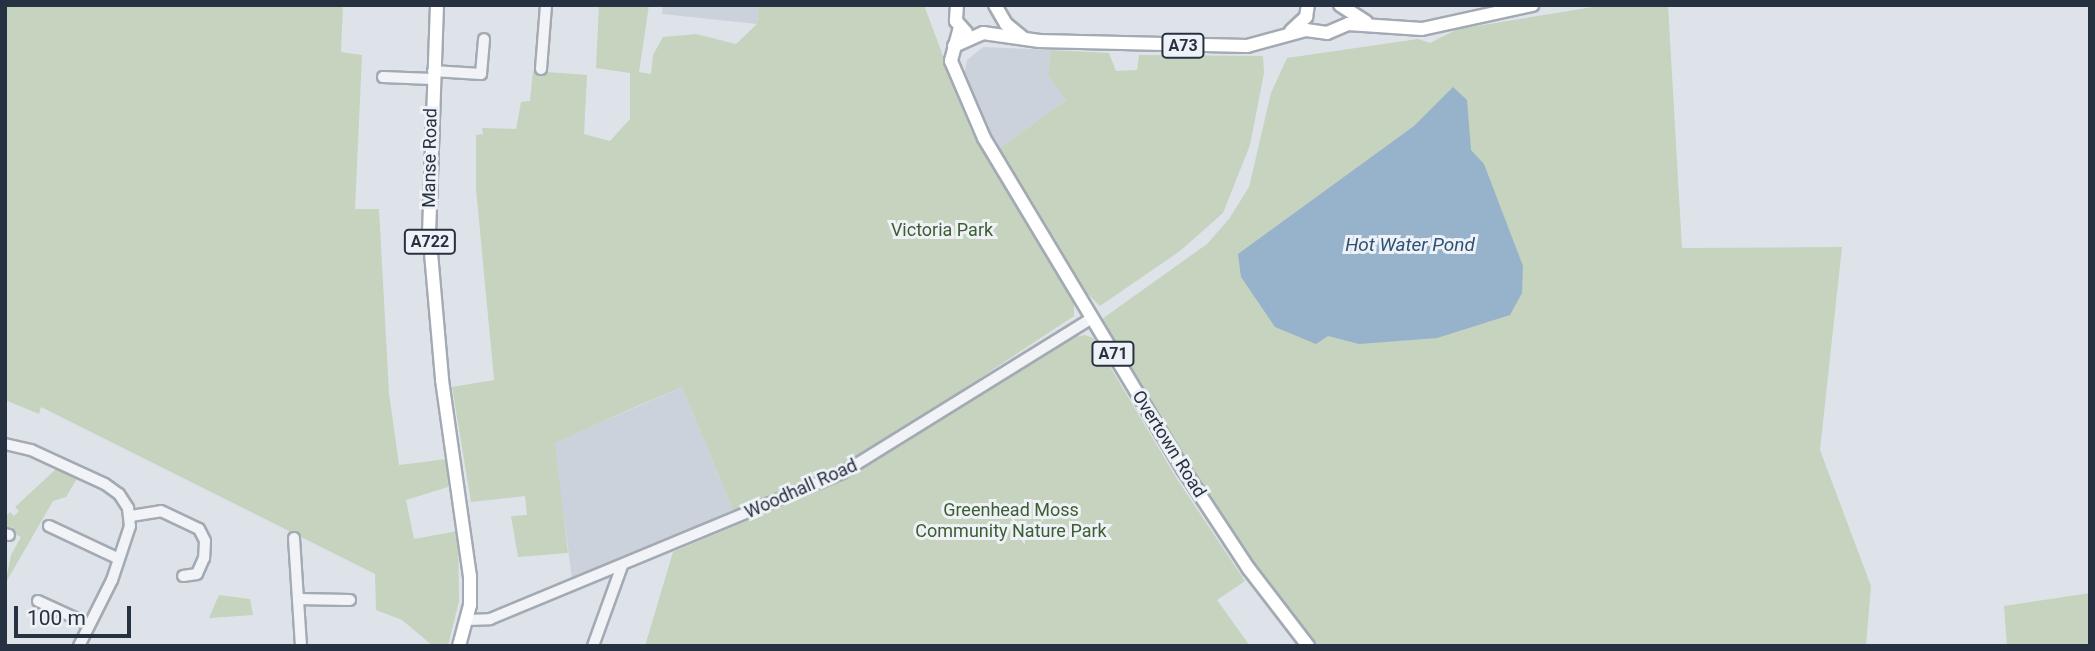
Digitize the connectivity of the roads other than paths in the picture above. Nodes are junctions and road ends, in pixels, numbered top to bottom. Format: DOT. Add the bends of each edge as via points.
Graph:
graph roads {
  1 [pos="437,5"];
  2 [pos="546,5"];
  3 [pos="1532,5"];
  4 [pos="1341,7"];
  5 [pos="996,9"];
  6 [pos="1307,11"];
  7 [pos="955,13"];
  8 [pos="1373,25"];
  9 [pos="1312,29"];
  10 [pos="1336,29"];
  11 [pos="980,34"];
  12 [pos="1279,38"];
  13 [pos="484,39"];
  14 [pos="1026,40"];
  15 [pos="954,46"];
  16 [pos="392,65"];
  17 [pos="541,69"];
  18 [pos="432,75"];
  19 [pos="1092,318"];
  20 [pos="5,444"];
  21 [pos="131,516"];
  22 [pos="49,526"];
  23 [pos="216,538"];
  24 [pos="294,538"];
  25 [pos="205,541"];
  26 [pos="119,559"];
  27 [pos="618,568"];
  28 [pos="197,574"];
  29 [pos="183,576"];
  30 [pos="207,583"];
  31 [pos="298,599"];
  32 [pos="350,600"];
  33 [pos="38,601"];
  34 [pos="467,620"];
  35 [pos="88,624"];
  36 [pos="79,646"];
  37 [pos="301,646"];
  38 [pos="459,646"];
  39 [pos="593,646"];
  40 [pos="1308,646"];
  1 -- 18 [label="main road, Manse Road / A722"];
  2 -- 17 [label="street"];
  3 -- 8 [label="main road" via="1406,30"];
  4 -- 8 [label="main road"];
  4 -- 10 [label="main road"];
  5 -- 11 [label="main road" via="993,25"];
  5 -- 14 [label="main road"];
  6 -- 9 [label="main road"];
  6 -- 12 [label="main road"];
  7 -- 11 [label="main road, A73"];
  7 -- 15 [label="main road, Overtown Road / A71"];
  8 -- 10 [label="main road"];
  9 -- 10 [label="main road" via="1322,33"];
  9 -- 12 [label="main road"];
  11 -- 14 [label="main road, A73"];
  11 -- 15 [label="main road"];
  12 -- 14 [label="main road, A73" via="1238,47"];
  13 -- 18 [label="street" via="481,74"];
  15 -- 19 [label="main road, Overtown Road / A71" via="951,61 984,138"];
  16 -- 18 [label="street" via="387,77"];
  18 -- 34 [label="main road, Manse Road / A722" via="432,281 470,576"];
  19 -- 27 [label="street, Woodhall Road" via="842,473"];
  19 -- 40 [label="main road, Overtown Road / A71" via="1183,469 1249,569"];
  20 -- 21 [label="street" via="31,450 113,488"];
  21 -- 25 [label="street" via="173,513 199,529"];
  21 -- 26 [label="street"];
  22 -- 26 [label="street"];
  23 -- 25 [label="street"];
  24 -- 31 [label="street"];
  25 -- 28 [label="street"];
  26 -- 35 [label="street"];
  27 -- 34 [label="street, Woodhall Road" via="490,620"];
  27 -- 39 [label="street"];
  28 -- 29 [label="street"];
  28 -- 30 [label="street"];
  31 -- 32 [label="street"];
  31 -- 37 [label="street"];
  33 -- 35 [label="street"];
  34 -- 38 [label="main road, A722"];
  35 -- 36 [label="street"];
}
